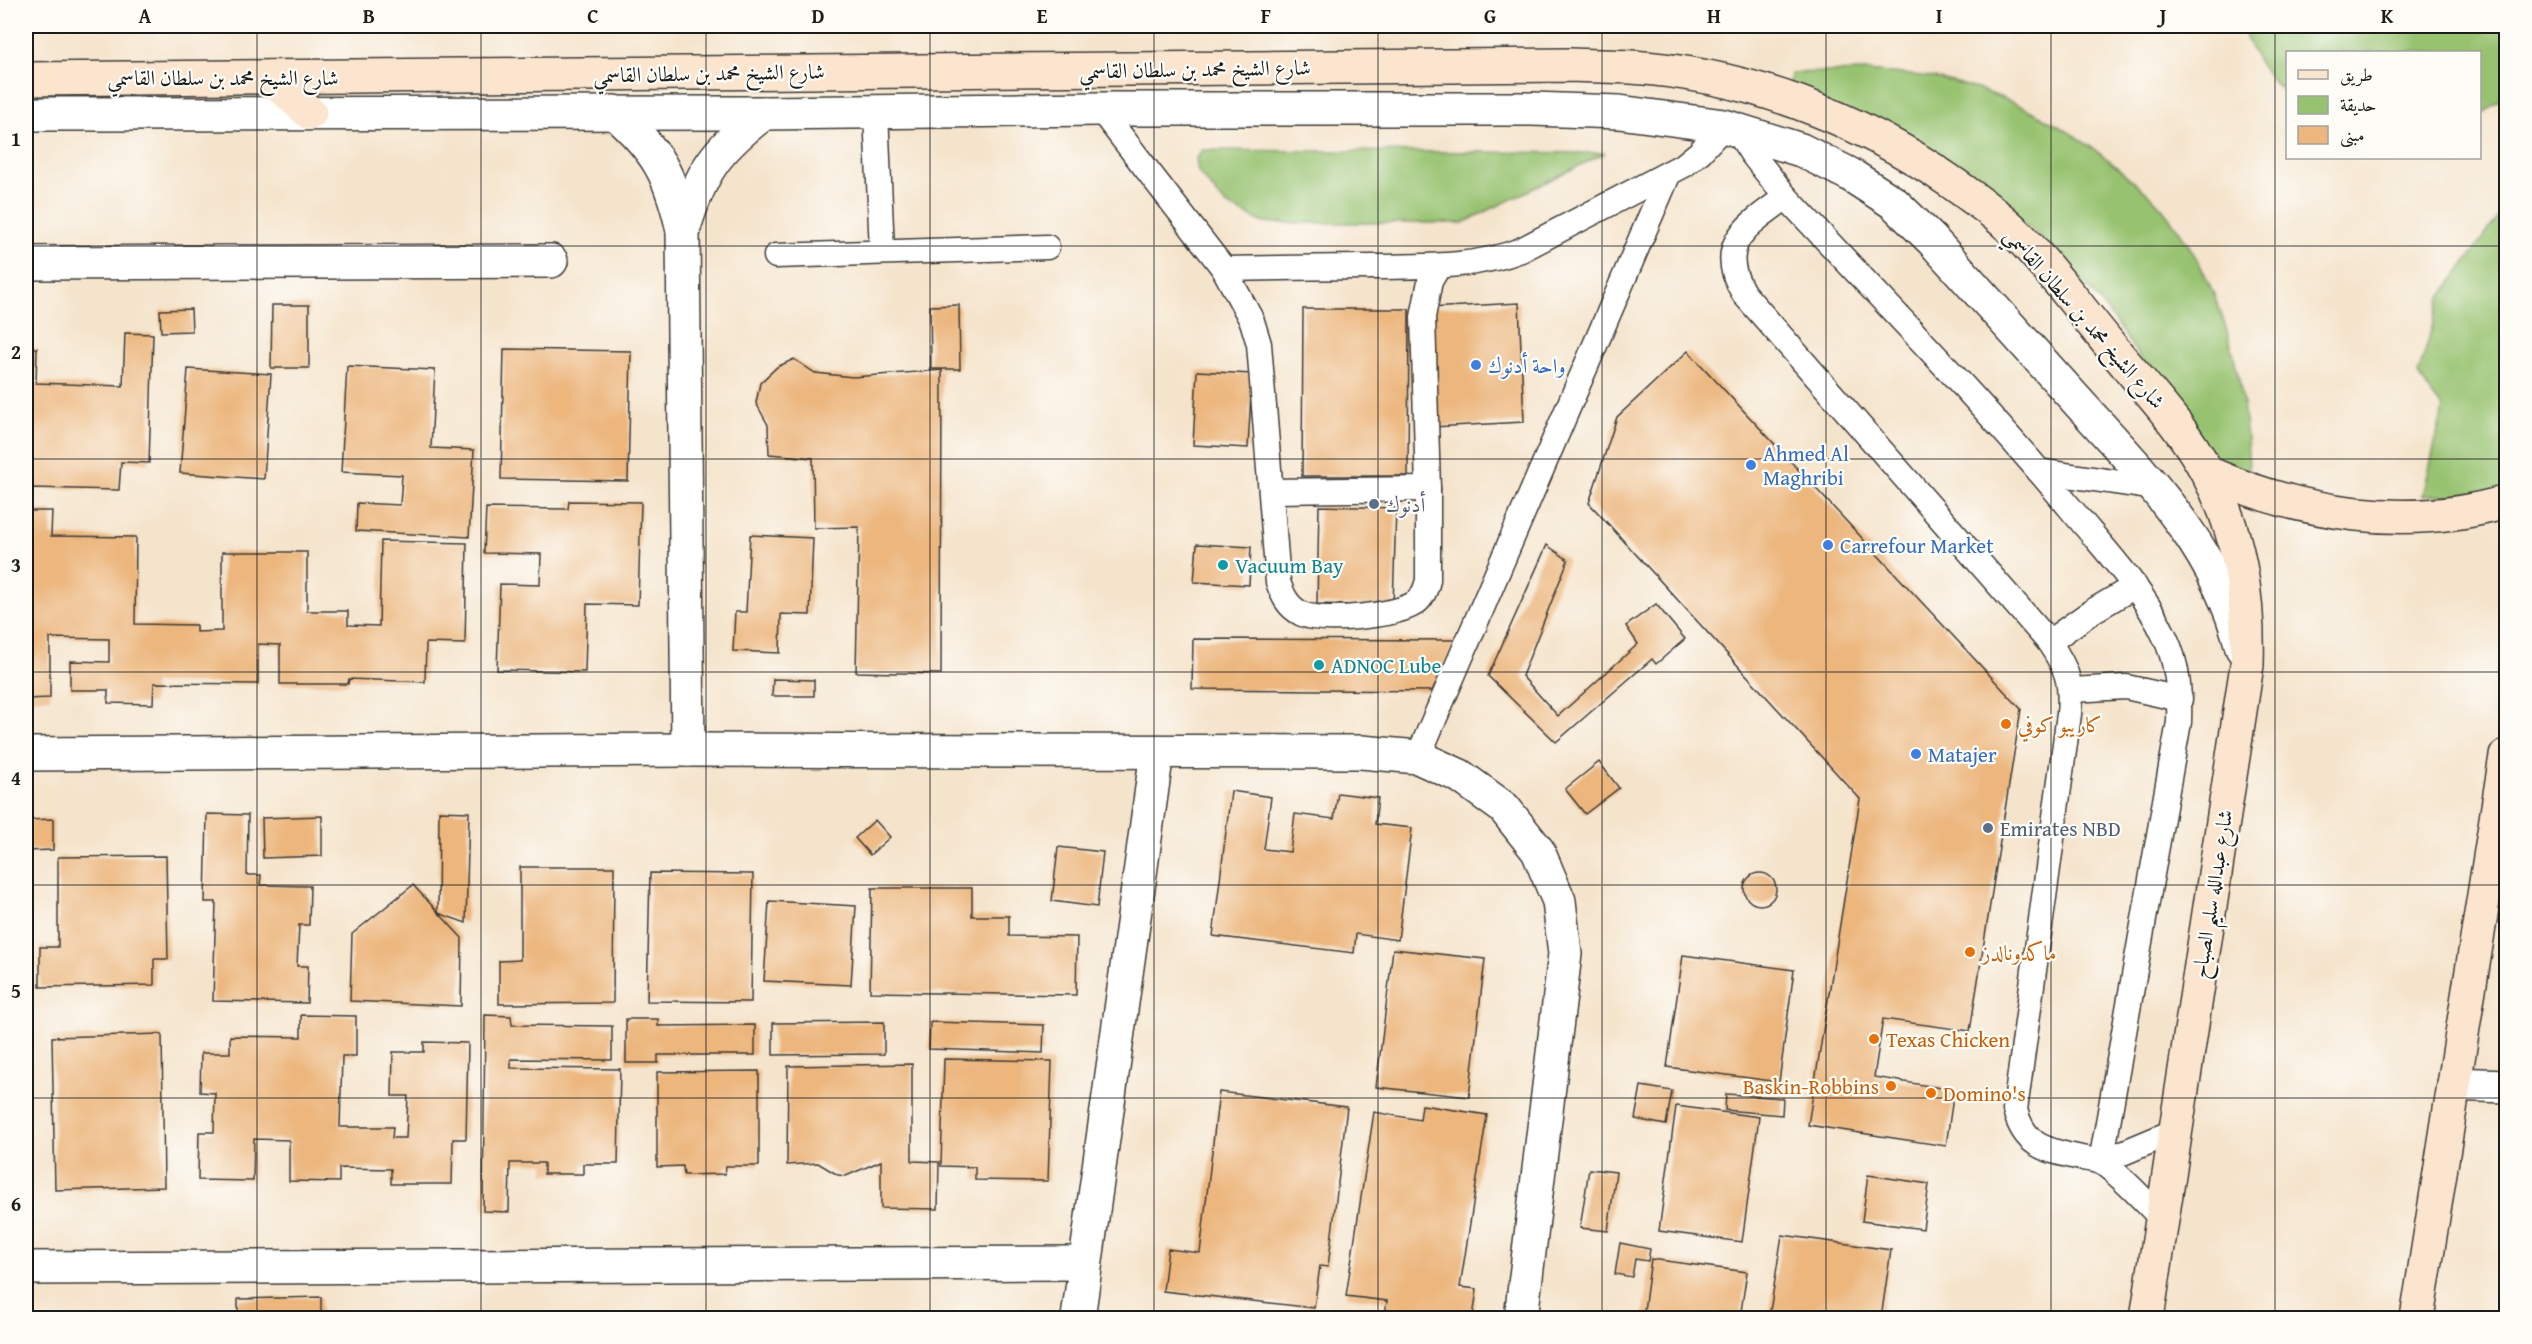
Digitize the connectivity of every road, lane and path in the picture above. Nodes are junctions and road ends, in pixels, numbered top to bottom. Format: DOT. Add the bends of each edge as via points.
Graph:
graph roads {
  1 [pos="270,77"];
  2 [pos="26,79"];
  3 [pos="1100,109"];
  4 [pos="876,111"];
  5 [pos="614,112"];
  6 [pos="310,113"];
  7 [pos="764,113"];
  8 [pos="26,114"];
  9 [pos="1730,127"];
  10 [pos="1669,173"];
  11 [pos="1786,197"];
  12 [pos="683,231"];
  13 [pos="1047,246"];
  14 [pos="882,251"];
  15 [pos="776,256"];
  16 [pos="551,261"];
  17 [pos="26,263"];
  18 [pos="1439,266"];
  19 [pos="1224,269"];
  20 [pos="2039,471"];
  21 [pos="2208,473"];
  22 [pos="2156,488"];
  23 [pos="1428,489"];
  24 [pos="1272,491"];
  25 [pos="2506,502"];
  26 [pos="2135,586"];
  27 [pos="2049,642"];
  28 [pos="2247,665"];
  29 [pos="2071,690"];
  30 [pos="2180,699"];
  31 [pos="688,750"];
  32 [pos="1157,752"];
  33 [pos="26,754"];
  34 [pos="2506,756"];
  35 [pos="1418,757"];
  36 [pos="2454,1084"];
  37 [pos="2506,1086"];
  38 [pos="2175,1131"];
  39 [pos="2101,1162"];
  40 [pos="2162,1219"];
  41 [pos="1085,1263"];
  42 [pos="26,1268"];
  43 [pos="1078,1318"];
  44 [pos="1521,1318"];
  45 [pos="2147,1318"];
  46 [pos="2417,1318"];
  1 -- 2 [label="main road, شارع الشيخ محمد بن سلطان القاسمي"];
  1 -- 6 [label="main road"];
  1 -- 21 [label="main road, شارع الشيخ محمد بن سلطان القاسمي" via="1561,65 1633,67 1694,75 1813,108 1923,163 1973,198 2020,237 2180,430"];
  3 -- 4 [label="street"];
  3 -- 9 [label="street" via="1532,109 1619,112"];
  3 -- 19 [label="lane"];
  4 -- 7 [label="street"];
  4 -- 14 [label="lane"];
  5 -- 6 [label="street"];
  5 -- 7 [label="street"];
  5 -- 12 [label="street" via="640,136 662,165 676,197"];
  6 -- 8 [label="street"];
  7 -- 12 [label="street" via="735,135 711,164 693,196"];
  9 -- 10 [label="lane"];
  9 -- 11 [label="lane"];
  9 -- 22 [label="street" via="1801,150 1894,203"];
  10 -- 18 [label="lane" via="1499,259"];
  10 -- 35 [label="lane"];
  11 -- 20 [label="lane"];
  11 -- 27 [label="lane" via="1751,223 1733,246 1734,278"];
  12 -- 31 [label="street"];
  13 -- 14 [label="lane"];
  14 -- 15 [label="lane"];
  16 -- 17 [label="street"];
  18 -- 19 [label="lane"];
  18 -- 23 [label="lane" via="1430,281 1423,317"];
  19 -- 24 [label="lane" via="1252,321 1259,344"];
  20 -- 22 [label="lane"];
  20 -- 26 [label="lane"];
  21 -- 25 [label="main road" via="2280,500 2343,513 2419,516"];
  21 -- 28 [label="main road, شارع عبدالله سليم الصباح" via="2237,547 2248,626"];
  22 -- 28 [label="street" via="2216,575"];
  23 -- 24 [label="lane"];
  23 -- 24 [label="lane" via="1425,593 1416,603 1391,614 1317,619 1291,607 1280,588"];
  26 -- 27 [label="lane"];
  26 -- 30 [label="lane" via="2166,639 2176,668"];
  27 -- 29 [label="lane" via="2068,673"];
  28 -- 38 [label="main road, شارع عبدالله سليم الصباح"];
  29 -- 30 [label="lane" via="2126,687"];
  29 -- 39 [label="lane" via="2015,1110 2026,1136 2037,1145"];
  30 -- 39 [label="lane"];
  31 -- 32 [label="street"];
  31 -- 33 [label="street"];
  32 -- 35 [label="street" via="1361,752"];
  32 -- 41 [label="street"];
  34 -- 36 [label="main road"];
  35 -- 44 [label="street" via="1460,776 1504,808 1538,851 1559,900 1565,954"];
  36 -- 37 [label="street"];
  36 -- 46 [label="main road"];
  38 -- 39 [label="lane"];
  38 -- 40 [label="main road, شارع عبدالله سليم الصباح"];
  39 -- 40 [label="lane"];
  40 -- 45 [label="main road, شارع عبدالله سليم الصباح"];
  41 -- 42 [label="street"];
  41 -- 43 [label="street"];
}
